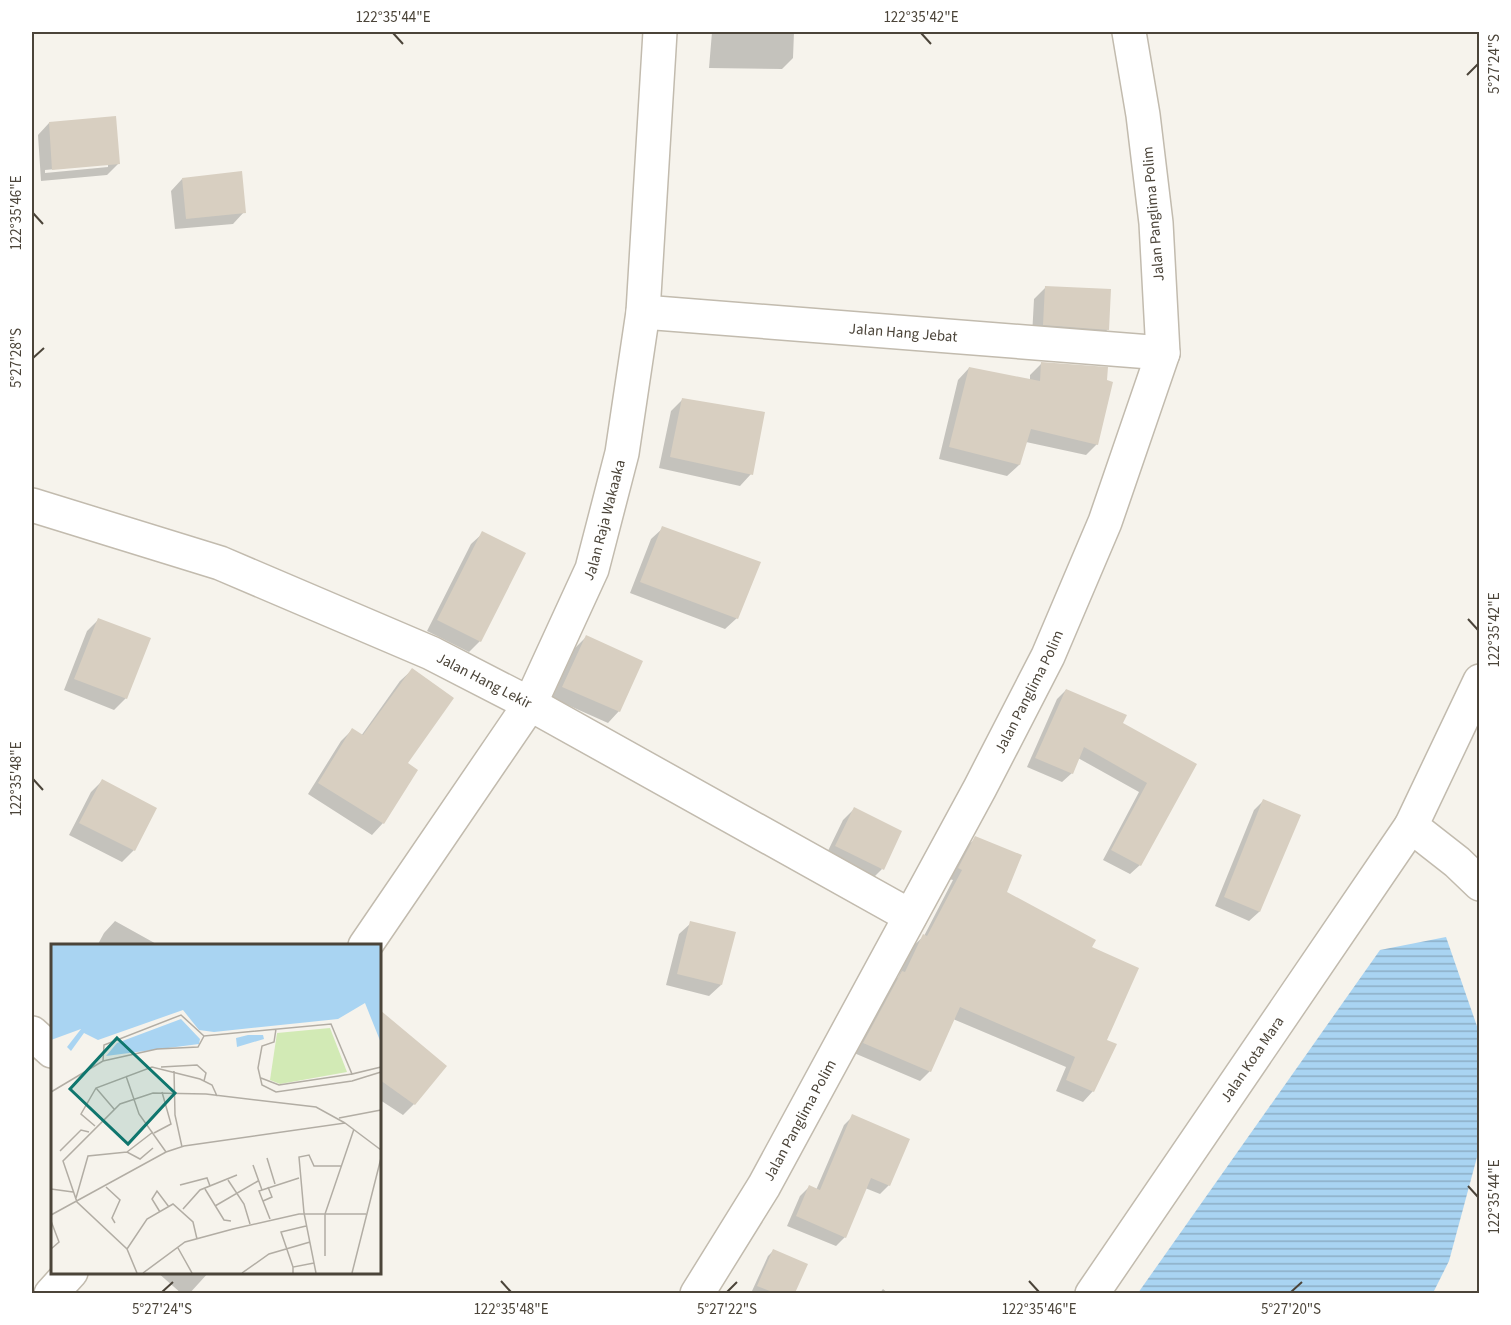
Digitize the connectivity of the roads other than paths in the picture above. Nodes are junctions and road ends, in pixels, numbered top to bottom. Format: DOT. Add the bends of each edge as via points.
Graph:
graph roads {
  1 [pos="660,32"];
  2 [pos="1129,32"];
  3 [pos="643,312"];
  4 [pos="1163,353"];
  5 [pos="32,506"];
  6 [pos="1479,681"];
  7 [pos="530,704"];
  8 [pos="1411,825"];
  9 [pos="1479,884"];
  10 [pos="910,916"];
  11 [pos="366,944"];
  12 [pos="32,1033"];
  13 [pos="51,1050"];
  14 [pos="70,1274"];
  15 [pos="51,1293"];
  16 [pos="697,1293"];
  17 [pos="1092,1293"];
  1 -- 3 [label="street, Jalan Raja Wakaaka"];
  2 -- 4 [label="street, Jalan Panglima Polim" via="1156,223"];
  3 -- 4 [label="street, Jalan Hang Jebat"];
  3 -- 7 [label="street, Jalan Raja Wakaaka" via="622,453 592,569"];
  4 -- 10 [label="street, Jalan Panglima Polim" via="1105,522 1048,656"];
  5 -- 7 [label="street, Jalan Hang Lekir" via="220,563 431,653"];
  6 -- 8 [label="street, Jalan Kota Mara"];
  7 -- 10 [label="street, Jalan Hang Lekir"];
  7 -- 11 [label="street, Jalan Raja Wakaaka"];
  8 -- 9 [label="street"];
  8 -- 17 [label="street, Jalan Kota Mara"];
  10 -- 16 [label="street, Jalan Panglima Polim" via="764,1186"];
  12 -- 13 [label="street"];
  14 -- 15 [label="street"];
}
